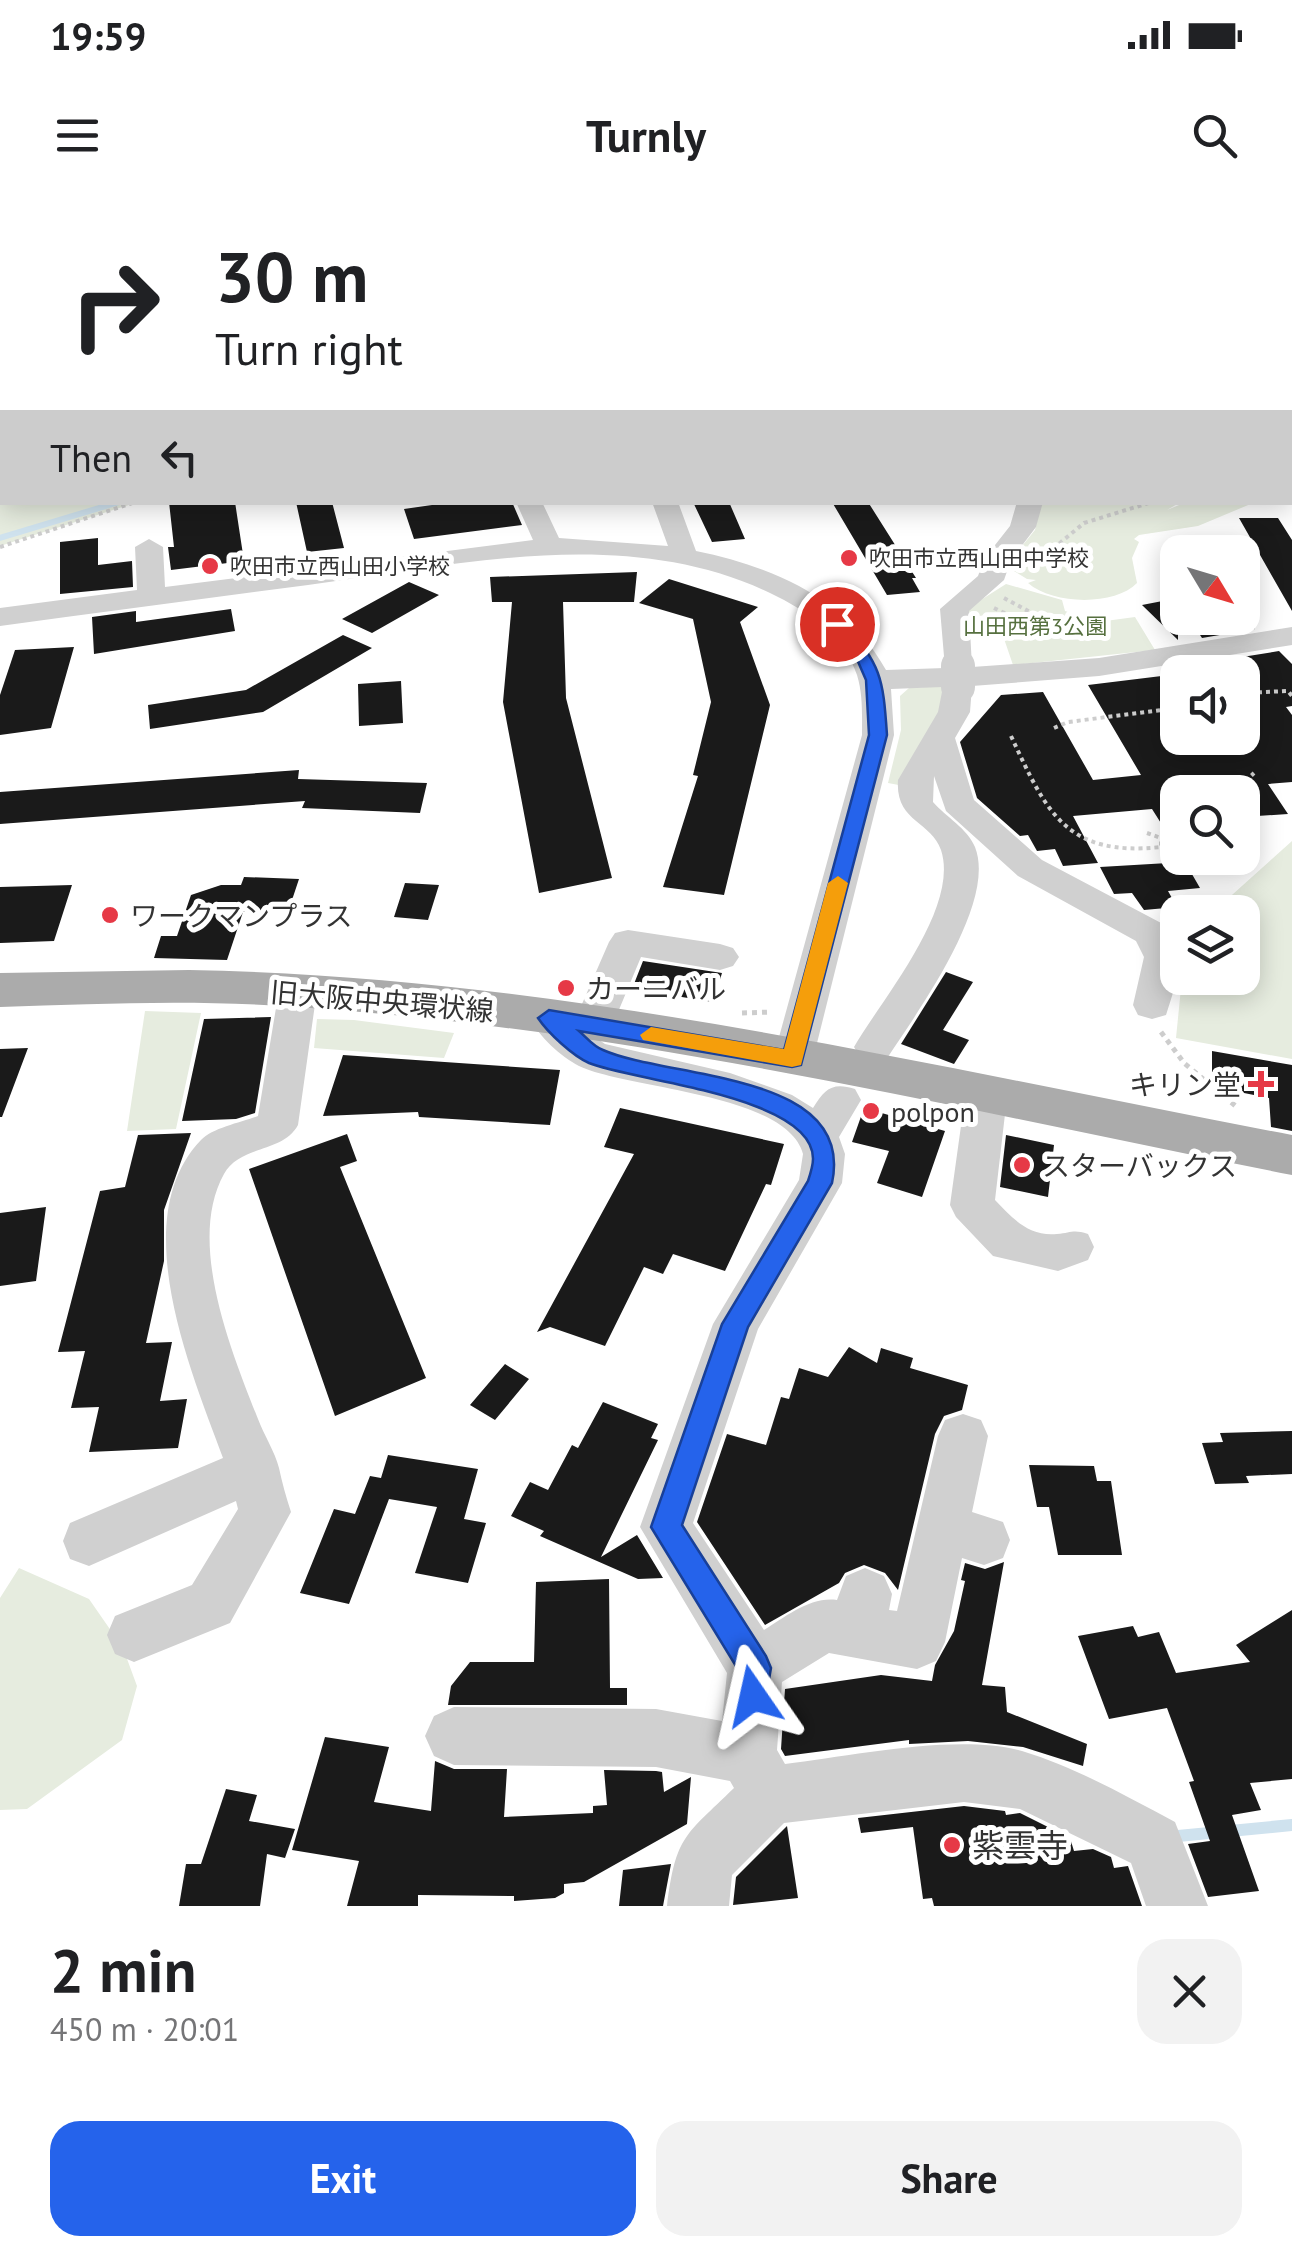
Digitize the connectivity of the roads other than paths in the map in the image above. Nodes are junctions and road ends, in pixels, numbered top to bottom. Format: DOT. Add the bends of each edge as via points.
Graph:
graph roads {
  1 [pos="530,505"];
  2 [pos="666,505"];
  3 [pos="1029,505"];
  4 [pos="549,546"];
  5 [pos="149,547"];
  6 [pos="683,555"];
  7 [pos="722,565"];
  8 [pos="798,574"];
  9 [pos="151,597"];
  10 [pos="0,617"];
  11 [pos="1292,636"];
  12 [pos="875,680"];
  13 [pos="940,740"];
  14 [pos="720,957"];
  15 [pos="0,990"];
  16 [pos="298,990"];
  17 [pos="1152,1006"];
  18 [pos="571,1021"];
  19 [pos="874,1047"];
  20 [pos="792,1059"];
  21 [pos="986,1097"];
  22 [pos="1292,1156"];
  23 [pos="1072,1247"];
  24 [pos="963,1436"];
  25 [pos="254,1468"];
  26 [pos="90,1541"];
  27 [pos="134,1635"];
  28 [pos="755,1668"];
  29 [pos="454,1736"];
  30 [pos="759,1775"];
  31 [pos="698,1906"];
  32 [pos="1177,1906"];
  1 -- 4 [label="street"];
  2 -- 6 [label="street"];
  3 -- 13 [label="street" via="1023,527 998,559 997,589 954,609 958,677 954,712"];
  4 -- 6 [label="street"];
  4 -- 9 [label="street" via="373,557"];
  5 -- 9 [label="street"];
  6 -- 7 [label="street"];
  7 -- 8 [label="street" via="736,552"];
  7 -- 12 [label="street" via="821,612 864,656"];
  9 -- 10 [label="street"];
  11 -- 12 [label="street" via="1015,676"];
  12 -- 20 [label="street" via="878,735"];
  13 -- 17 [label="street" via="958,804 1030,868 1150,934 1163,956"];
  13 -- 19 [label="street" via="912,792 962,860 950,918"];
  14 -- 18 [label="street" via="628,942"];
  15 -- 16 [label="main road, 旧大阪中央環状線"];
  16 -- 18 [label="main road, 旧大阪中央環状線"];
  16 -- 25 [label="street" via="277,1125 216,1149 196,1190 188,1263 214,1378"];
  18 -- 20 [label="main road, 旧大阪中央環状線"];
  18 -- 28 [label="street" via="594,1056 828,1118 820,1183 736,1324 666,1527"];
  20 -- 21 [label="main road, 旧大阪中央環状線"];
  21 -- 22 [label="main road, 旧大阪中央環状線"];
  21 -- 23 [label="street" via="972,1205 1009,1243 1058,1253"];
  24 -- 28 [label="street" via="963,1534 916,1642 861,1613 824,1624"];
  25 -- 26 [label="street"];
  25 -- 27 [label="street" via="266,1512 211,1604"];
  28 -- 30 [label="street"];
  29 -- 30 [label="street" via="656,1738"];
  30 -- 31 [label="street" via="703,1861"];
  30 -- 32 [label="street" via="964,1773 1020,1780 1154,1843"];
}
